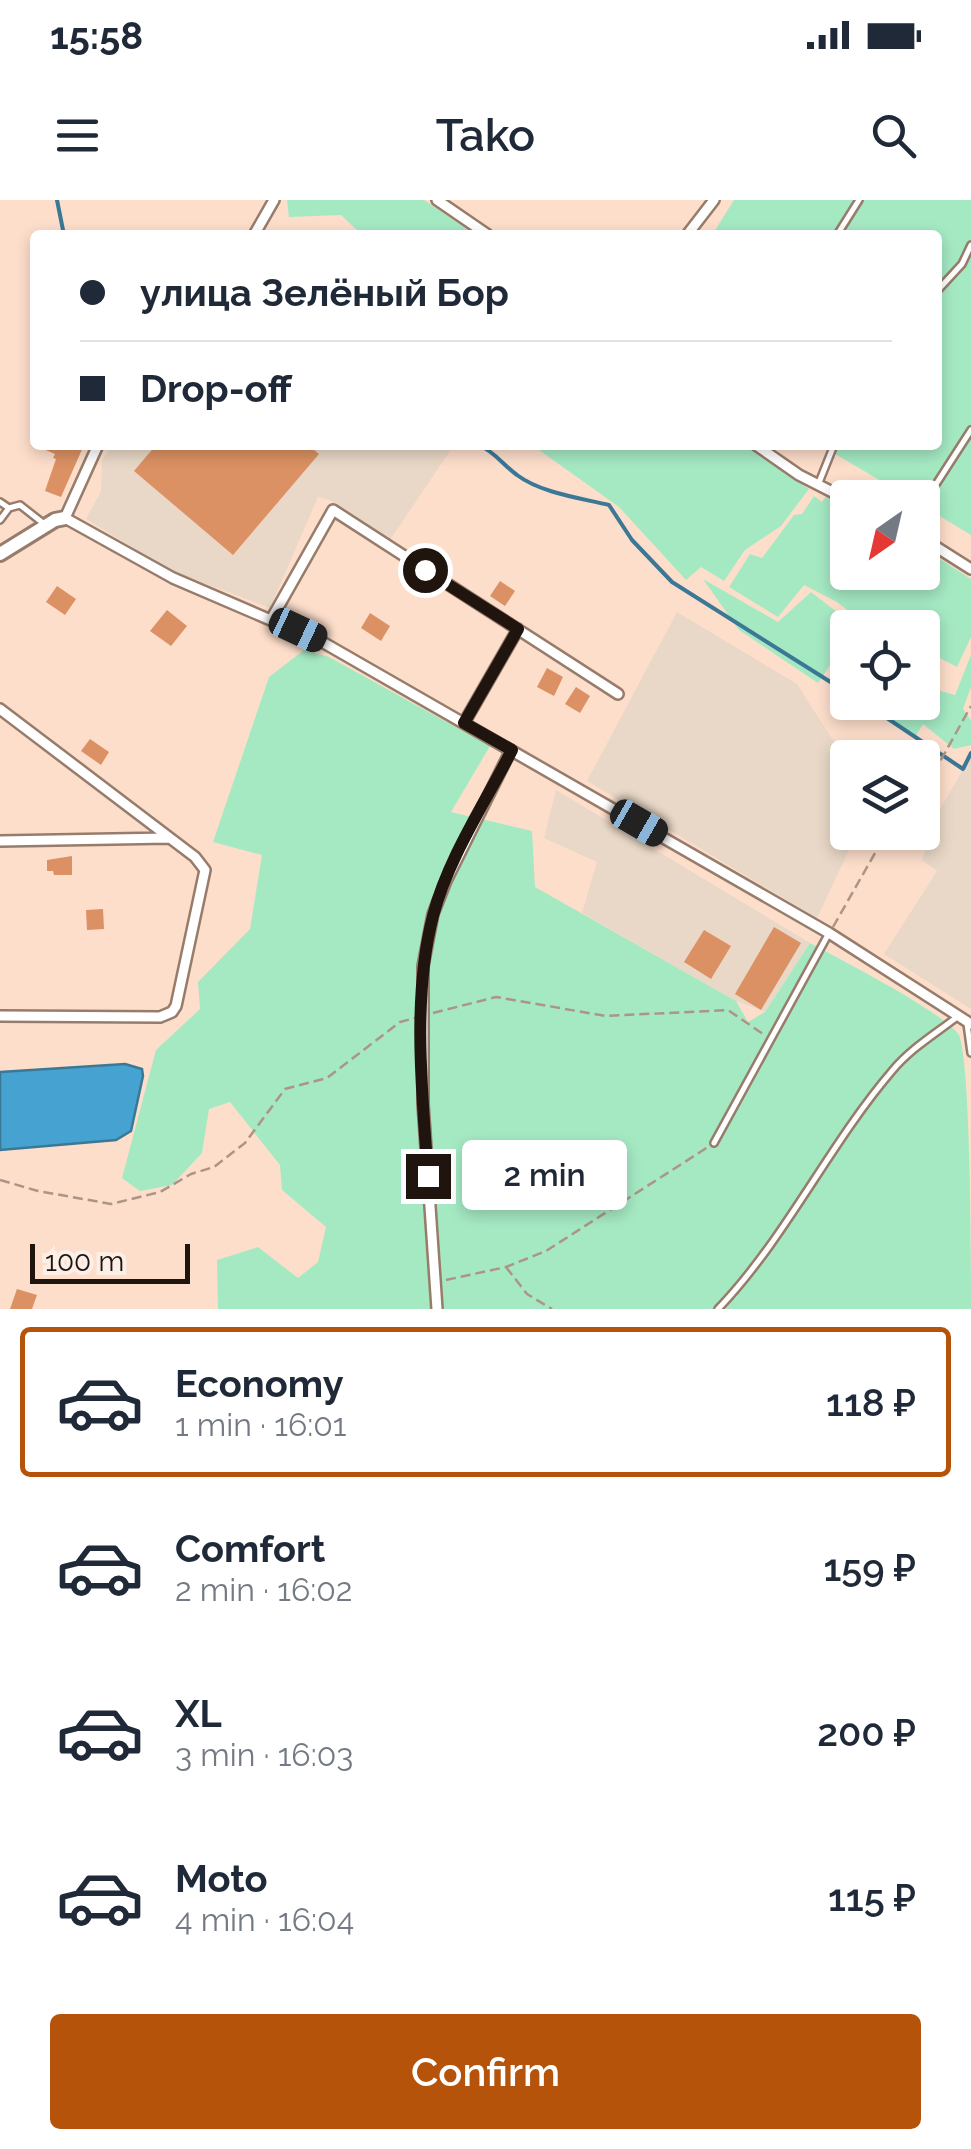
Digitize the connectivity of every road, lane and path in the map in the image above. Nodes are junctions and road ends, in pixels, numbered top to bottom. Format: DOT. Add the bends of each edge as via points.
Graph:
graph roads {
  1 [pos="274,200"];
  2 [pos="437,200"];
  3 [pos="714,200"];
  4 [pos="859,200"];
  5 [pos="257,230"];
  6 [pos="481,230"];
  7 [pos="691,230"];
  8 [pos="840,230"];
  9 [pos="971,245"];
  10 [pos="942,286"];
  11 [pos="971,430"];
  12 [pos="96,450"];
  13 [pos="764,450"];
  14 [pos="832,450"];
  15 [pos="939,480"];
  16 [pos="818,485"];
  17 [pos="830,491"];
  18 [pos="0,502"];
  19 [pos="9,508"];
  20 [pos="65,518"];
  21 [pos="0,520"];
  22 [pos="45,526"];
  23 [pos="940,549"];
  24 [pos="0,554"];
  25 [pos="971,569"];
  26 [pos="272,618"];
  27 [pos="518,629"];
  28 [pos="618,694"];
  29 [pos="971,706"];
  30 [pos="0,710"];
  31 [pos="464,723"];
  32 [pos="512,750"];
  33 [pos="940,761"];
  34 [pos="169,838"];
  35 [pos="0,841"];
  36 [pos="877,850"];
  37 [pos="830,933"];
  38 [pos="0,1016"];
  39 [pos="423,1016"];
  40 [pos="957,1017"];
  41 [pos="969,1024"];
  42 [pos="772,1041"];
  43 [pos="971,1053"];
  44 [pos="714,1143"];
  45 [pos="0,1180"];
  46 [pos="506,1266"];
  47 [pos="435,1283"];
  48 [pos="437,1309"];
  49 [pos="552,1309"];
  50 [pos="718,1309"];
  1 -- 5 [label="street"];
  2 -- 6 [label="street"];
  3 -- 7 [label="street"];
  4 -- 8 [label="lane"];
  9 -- 10 [label="lane"];
  11 -- 15 [label="lane"];
  12 -- 20 [label="street"];
  13 -- 16 [label="street"];
  14 -- 16 [label="lane"];
  16 -- 17 [label="street"];
  18 -- 19 [label="lane"];
  19 -- 21 [label="lane"];
  19 -- 22 [label="lane" via="20,506"];
  20 -- 22 [label="street"];
  20 -- 26 [label="street" via="174,578"];
  22 -- 24 [label="street"];
  23 -- 25 [label="street"];
  26 -- 27 [label="street" via="333,510"];
  26 -- 31 [label="street"];
  27 -- 28 [label="street"];
  27 -- 31 [label="street"];
  29 -- 33 [label="path"];
  30 -- 34 [label="street"];
  31 -- 32 [label="street"];
  32 -- 37 [label="street"];
  32 -- 39 [label="street" via="434,914 423,966"];
  34 -- 35 [label="street"];
  34 -- 38 [label="street" via="204,864 172,1012"];
  36 -- 37 [label="path"];
  37 -- 40 [label="street"];
  37 -- 42 [label="lane"];
  39 -- 42 [label="path" via="496,996 606,1016 728,1010"];
  39 -- 45 [label="path" via="400,1022 328,1078 285,1089 244,1143 160,1192 111,1204"];
  39 -- 47 [label="street"];
  40 -- 41 [label="street"];
  40 -- 50 [label="lane" via="891,1072 752,1273"];
  41 -- 43 [label="lane"];
  42 -- 44 [label="lane"];
  44 -- 46 [label="path" via="546,1251"];
  46 -- 47 [label="path"];
  46 -- 49 [label="path" via="527,1294"];
  47 -- 48 [label="street"];
}
